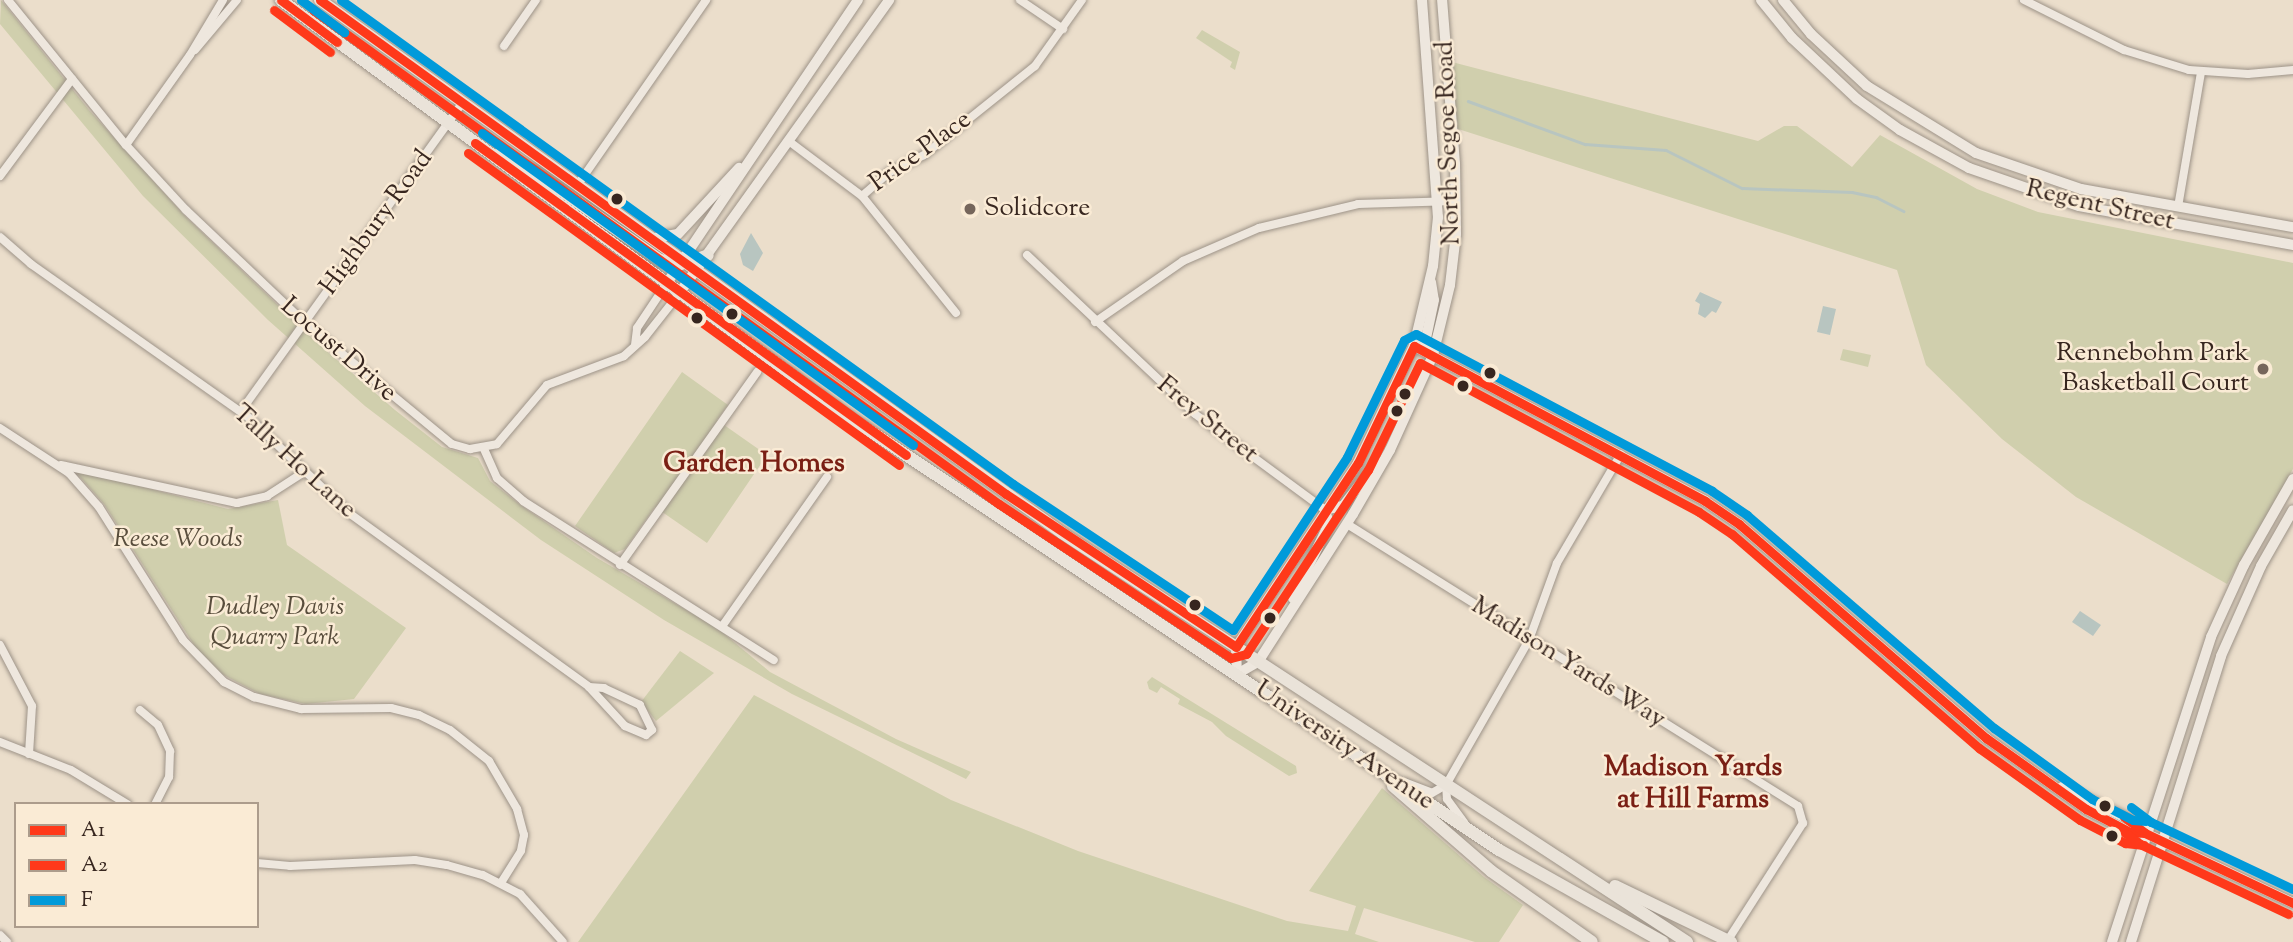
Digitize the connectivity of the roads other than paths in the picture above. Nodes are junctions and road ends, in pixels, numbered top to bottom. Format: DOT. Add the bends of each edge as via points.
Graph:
graph roads {
  1 [pos="8,0"];
  2 [pos="223,0"];
  3 [pos="237,0"];
  4 [pos="281,0"];
  5 [pos="320,0"];
  6 [pos="536,0"];
  7 [pos="706,0"];
  8 [pos="858,0"];
  9 [pos="889,0"];
  10 [pos="1020,0"];
  11 [pos="1082,0"];
  12 [pos="1422,0"];
  13 [pos="1442,0"];
  14 [pos="1761,0"];
  15 [pos="1783,0"];
  16 [pos="2024,0"];
  17 [pos="1063,30"];
  18 [pos="504,46"];
  19 [pos="190,55"];
  20 [pos="2293,70"];
  21 [pos="2201,72"];
  22 [pos="72,79"];
  23 [pos="463,103"];
  24 [pos="448,123"];
  25 [pos="790,142"];
  26 [pos="126,145"];
  27 [pos="487,152"];
  28 [pos="748,159"];
  29 [pos="0,176"];
  30 [pos="579,183"];
  31 [pos="862,196"];
  32 [pos="1437,201"];
  33 [pos="1455,201"];
  34 [pos="2178,206"];
  35 [pos="2175,223"];
  36 [pos="2293,227"];
  37 [pos="0,237"];
  38 [pos="655,237"];
  39 [pos="2293,245"];
  40 [pos="708,255"];
  41 [pos="1027,255"];
  42 [pos="688,264"];
  43 [pos="1430,279"];
  44 [pos="665,286"];
  45 [pos="678,295"];
  46 [pos="956,313"];
  47 [pos="1095,322"];
  48 [pos="304,323"];
  49 [pos="635,345"];
  50 [pos="1413,346"];
  51 [pos="1433,355"];
  52 [pos="757,372"];
  53 [pos="241,411"];
  54 [pos="0,428"];
  55 [pos="1396,437"];
  56 [pos="484,449"];
  57 [pos="1621,454"];
  58 [pos="59,464"];
  59 [pos="304,472"];
  60 [pos="827,477"];
  61 [pos="2293,479"];
  62 [pos="1325,510"];
  63 [pos="2293,510"];
  64 [pos="1347,524"];
  65 [pos="620,565"];
  66 [pos="1290,610"];
  67 [pos="723,625"];
  68 [pos="1529,640"];
  69 [pos="0,645"];
  70 [pos="1236,647"];
  71 [pos="774,660"];
  72 [pos="1258,662"];
  73 [pos="1237,674"];
  74 [pos="589,687"];
  75 [pos="1286,706"];
  76 [pos="140,710"];
  77 [pos="0,742"];
  78 [pos="29,754"];
  79 [pos="1395,779"];
  80 [pos="1446,786"];
  81 [pos="124,802"];
  82 [pos="156,802"];
  83 [pos="2145,833"];
  84 [pos="1478,837"];
  85 [pos="2161,841"];
  86 [pos="259,863"];
  87 [pos="1577,869"];
  88 [pos="501,883"];
  89 [pos="2293,903"];
  90 [pos="0,934"];
  91 [pos="1729,941"];
  92 [pos="7,942"];
  93 [pos="563,942"];
  94 [pos="1592,942"];
  95 [pos="1663,942"];
  96 [pos="1687,942"];
  97 [pos="2112,942"];
  98 [pos="2131,942"];
  1 -- 22 [label="street, Locust Drive"];
  2 -- 19 [label="street"];
  3 -- 19 [label="street"];
  4 -- 24 [label="main road, University Avenue"];
  5 -- 23 [label="main road, University Avenue"];
  6 -- 18 [label="street"];
  7 -- 30 [label="street"];
  8 -- 28 [label="street"];
  9 -- 25 [label="street"];
  10 -- 17 [label="street"];
  11 -- 17 [label="street, Price Place"];
  12 -- 32 [label="street, North Segoe Road"];
  13 -- 33 [label="street, North Segoe Road"];
  14 -- 35 [label="street, Regent Street" via="1835,80 1941,155 2046,197"];
  15 -- 34 [label="street, Regent Street" via="1811,34 1867,86 1950,140 2042,178"];
  16 -- 21 [label="street" via="2124,50"];
  17 -- 31 [label="street, Price Place" via="1035,66 924,155 888,173"];
  19 -- 26 [label="street"];
  20 -- 21 [label="street"];
  21 -- 34 [label="street"];
  22 -- 26 [label="street, Locust Drive"];
  22 -- 29 [label="street"];
  23 -- 24 [label="street, Highbury Road"];
  23 -- 30 [label="main road, University Avenue"];
  24 -- 27 [label="main road, University Avenue"];
  24 -- 48 [label="street, Highbury Road"];
  25 -- 31 [label="street"];
  25 -- 40 [label="street"];
  26 -- 48 [label="street, Locust Drive"];
  27 -- 42 [label="main road" via="534,172 651,256"];
  27 -- 44 [label="main road, University Avenue"];
  28 -- 38 [label="street" via="678,234"];
  28 -- 42 [label="street"];
  30 -- 38 [label="main road, University Avenue"];
  31 -- 46 [label="street, Price Place"];
  32 -- 33 [label="street"];
  32 -- 43 [label="street, North Segoe Road"];
  32 -- 47 [label="street" via="1358,204 1259,228 1183,261"];
  33 -- 51 [label="street, North Segoe Road" via="1450,285"];
  34 -- 35 [label="street"];
  34 -- 36 [label="street, Regent Street"];
  35 -- 39 [label="street, Regent Street"];
  37 -- 53 [label="street, Tally Ho Lane" via="31,264"];
  38 -- 42 [label="main road, University Avenue"];
  40 -- 42 [label="main road"];
  41 -- 47 [label="street, Frey Street"];
  42 -- 44 [label="street"];
  42 -- 45 [label="street"];
  42 -- 70 [label="main road, University Avenue" via="1010,496"];
  43 -- 50 [label="street, North Segoe Road"];
  43 -- 51 [label="street" via="1434,300 1425,343"];
  44 -- 45 [label="main road, University Avenue"];
  44 -- 49 [label="street" via="638,328"];
  45 -- 49 [label="street"];
  45 -- 73 [label="main road, University Avenue" via="855,421"];
  47 -- 62 [label="street, Frey Street" via="1195,414"];
  48 -- 53 [label="street, Highbury Road"];
  48 -- 56 [label="street, Locust Drive" via="437,434 467,449"];
  49 -- 56 [label="street" via="618,359 547,385 506,437"];
  50 -- 51 [label="street"];
  50 -- 62 [label="street, North Segoe Road" via="1371,440"];
  51 -- 55 [label="street, North Segoe Road"];
  51 -- 57 [label="street"];
  52 -- 65 [label="street"];
  53 -- 59 [label="street, Tally Ho Lane"];
  54 -- 58 [label="street"];
  55 -- 62 [label="street" via="1343,506"];
  55 -- 64 [label="street, North Segoe Road"];
  56 -- 65 [label="street" via="506,487"];
  57 -- 68 [label="street" via="1557,563"];
  57 -- 83 [label="street" via="1736,523 1954,712 2043,778 2098,816 2130,832"];
  58 -- 59 [label="street" via="237,503 267,496"];
  58 -- 88 [label="street" via="99,507 194,655 225,682 254,697 301,709 391,708 419,715 450,730 489,761 517,809 524,835 521,851"];
  59 -- 74 [label="street, Tally Ho Lane" via="384,540"];
  60 -- 67 [label="street"];
  61 -- 83 [label="street" via="2244,565 2211,637"];
  62 -- 66 [label="street" via="1329,524 1298,580"];
  62 -- 70 [label="street, North Segoe Road"];
  63 -- 85 [label="street" via="2227,640"];
  64 -- 66 [label="street, North Segoe Road"];
  64 -- 68 [label="street, Madison Yards Way"];
  65 -- 67 [label="street"];
  66 -- 72 [label="street, North Segoe Road"];
  67 -- 71 [label="street"];
  68 -- 80 [label="street"];
  68 -- 91 [label="street, Madison Yards Way" via="1798,806 1803,823"];
  69 -- 78 [label="street" via="32,706"];
  70 -- 72 [label="main road, University Avenue"];
  70 -- 73 [label="street"];
  72 -- 73 [label="street, North Segoe Road"];
  72 -- 80 [label="main road, University Avenue"];
  73 -- 75 [label="main road, University Avenue"];
  74 -- 74 [label="street, Tally Ho Lane" via="635,734 652,730 640,705 604,688"];
  75 -- 79 [label="main road, University Avenue"];
  75 -- 94 [label="main road" via="1389,784 1491,871"];
  76 -- 82 [label="street" via="158,725 170,751 169,777"];
  77 -- 78 [label="street"];
  78 -- 81 [label="street" via="71,770"];
  79 -- 80 [label="street" via="1432,793"];
  79 -- 84 [label="main road, University Avenue"];
  80 -- 84 [label="street" via="1449,802"];
  80 -- 87 [label="main road, University Avenue"];
  83 -- 85 [label="street"];
  83 -- 97 [label="street"];
  84 -- 95 [label="main road, University Avenue"];
  85 -- 89 [label="street"];
  85 -- 98 [label="street"];
  86 -- 88 [label="street" via="415,860"];
  87 -- 91 [label="main road"];
  87 -- 96 [label="main road, University Avenue"];
  88 -- 93 [label="street" via="536,909"];
  90 -- 92 [label="street"];
}
